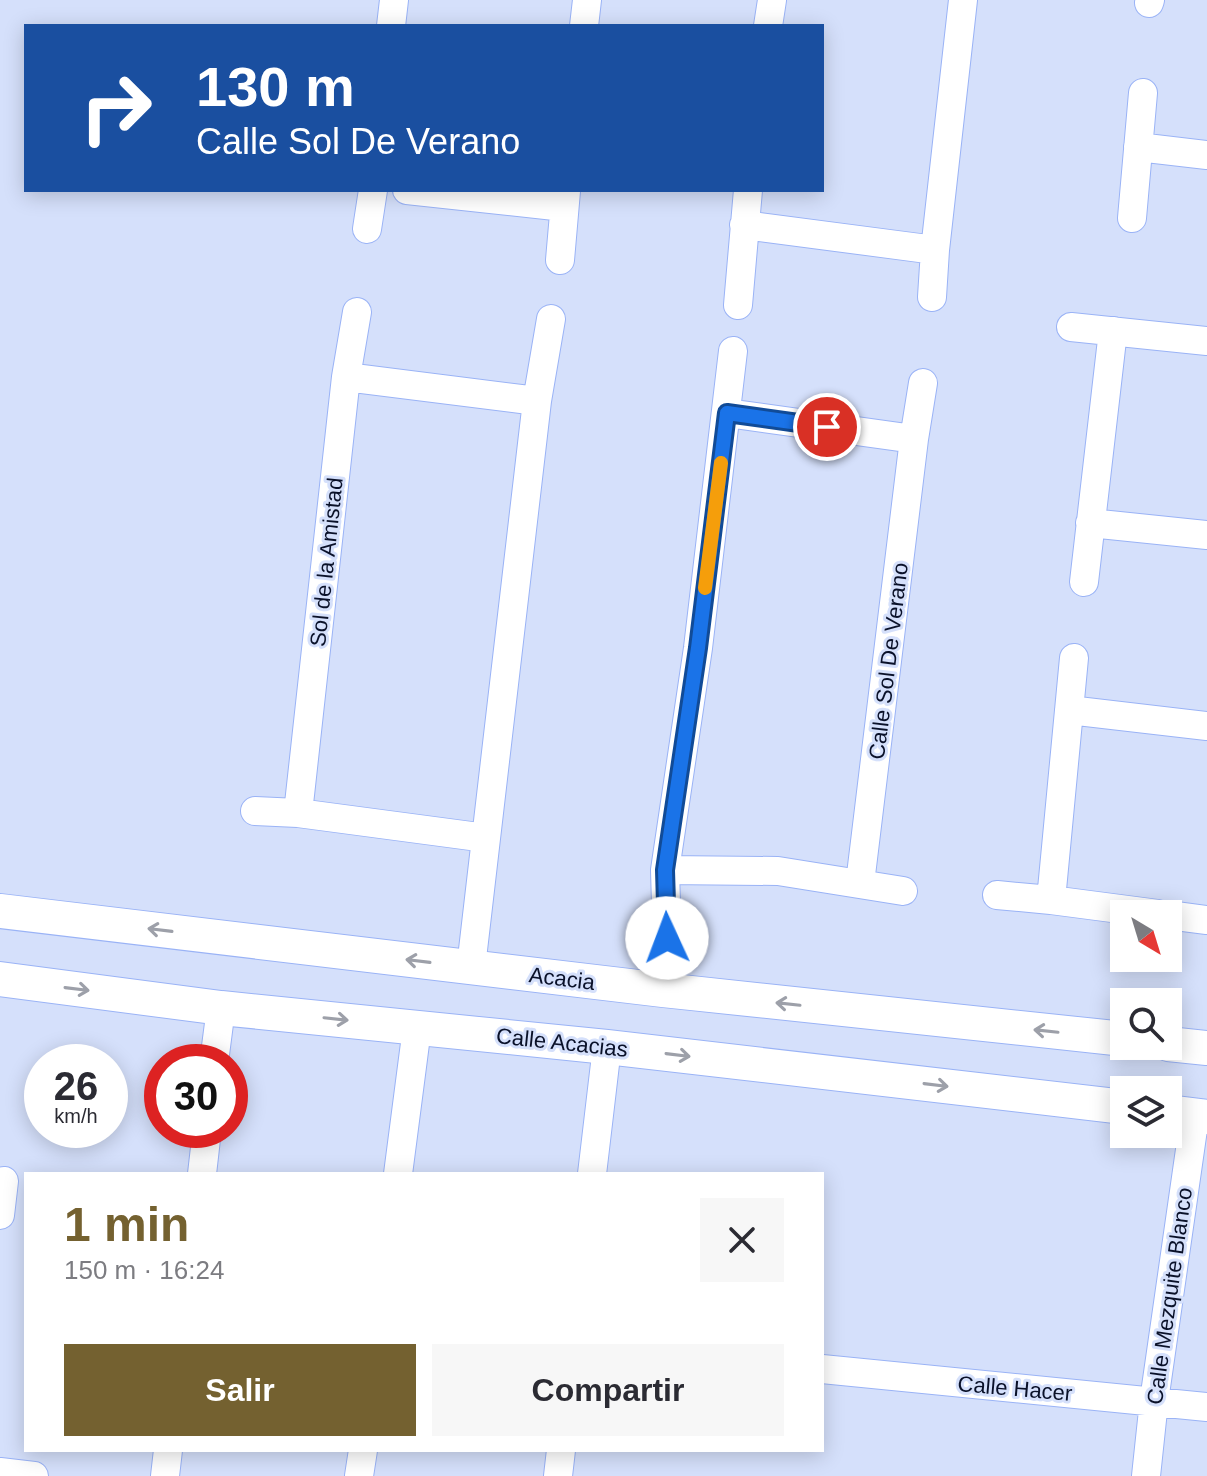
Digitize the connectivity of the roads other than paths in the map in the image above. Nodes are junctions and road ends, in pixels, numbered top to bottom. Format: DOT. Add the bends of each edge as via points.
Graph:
graph roads {
  1 [pos="394,0"];
  2 [pos="587,0"];
  3 [pos="772,0"];
  4 [pos="963,0"];
  5 [pos="391,24"];
  6 [pos="584,24"];
  7 [pos="768,24"];
  8 [pos="1143,93"];
  9 [pos="1138,147"];
  10 [pos="1207,155"];
  11 [pos="373,192"];
  12 [pos="442,192"];
  13 [pos="748,192"];
  14 [pos="565,199"];
  15 [pos="1132,218"];
  16 [pos="744,225"];
  17 [pos="367,229"];
  18 [pos="935,250"];
  19 [pos="560,260"];
  20 [pos="932,297"];
  21 [pos="738,305"];
  22 [pos="357,312"];
  23 [pos="551,319"];
  24 [pos="1071,327"];
  25 [pos="1113,331"];
  26 [pos="1207,341"];
  27 [pos="733,351"];
  28 [pos="346,377"];
  29 [pos="923,383"];
  30 [pos="537,401"];
  31 [pos="727,413"];
  32 [pos="914,439"];
  33 [pos="1090,523"];
  34 [pos="1207,535"];
  35 [pos="1084,582"];
  36 [pos="1074,658"];
  37 [pos="1069,710"];
  38 [pos="1207,726"];
  39 [pos="255,811"];
  40 [pos="298,813"];
  41 [pos="486,838"];
  42 [pos="665,870"];
  43 [pos="860,883"];
  44 [pos="903,891"];
  45 [pos="997,895"];
  46 [pos="1051,900"];
  47 [pos="1110,908"];
  48 [pos="0,911"];
  49 [pos="1182,917"];
  50 [pos="1207,920"];
  51 [pos="471,967"];
  52 [pos="0,979"];
  53 [pos="663,990"];
  54 [pos="221,1008"];
  55 [pos="417,1028"];
  56 [pos="1110,1038"];
  57 [pos="216,1044"];
  58 [pos="1182,1045"];
  59 [pos="607,1047"];
  60 [pos="1207,1048"];
  61 [pos="1110,1105"];
  62 [pos="1190,1115"];
  63 [pos="205,1148"];
  64 [pos="202,1172"];
  65 [pos="398,1172"];
  66 [pos="592,1172"];
  67 [pos="10,1182"];
  68 [pos="1194,1211"];
  69 [pos="0,1215"];
  70 [pos="824,1369"];
  71 [pos="1154,1401"];
  72 [pos="1207,1407"];
  73 [pos="168,1452"];
  74 [pos="363,1452"];
  75 [pos="561,1452"];
  76 [pos="0,1472"];
  77 [pos="34,1476"];
  78 [pos="165,1476"];
  79 [pos="359,1476"];
  80 [pos="558,1476"];
  81 [pos="1146,1476"];
  1 -- 5 [label="street"];
  2 -- 6 [label="street"];
  3 -- 7 [label="street"];
  4 -- 18 [label="street"];
  8 -- 9 [label="street"];
  9 -- 10 [label="street"];
  9 -- 15 [label="street"];
  11 -- 17 [label="street"];
  12 -- 14 [label="street"];
  13 -- 16 [label="street"];
  14 -- 19 [label="street"];
  16 -- 18 [label="street"];
  16 -- 21 [label="street"];
  18 -- 20 [label="street"];
  22 -- 28 [label="street, Sol de la Amistad"];
  23 -- 30 [label="street"];
  24 -- 25 [label="street"];
  25 -- 26 [label="street"];
  25 -- 33 [label="street"];
  27 -- 31 [label="street"];
  28 -- 30 [label="street"];
  28 -- 40 [label="street, Sol de la Amistad"];
  29 -- 32 [label="street, Calle Sol De Verano"];
  30 -- 41 [label="street"];
  31 -- 32 [label="street"];
  31 -- 42 [label="street"];
  32 -- 43 [label="street, Calle Sol De Verano"];
  33 -- 34 [label="street"];
  33 -- 35 [label="street"];
  36 -- 37 [label="street"];
  37 -- 38 [label="street"];
  37 -- 46 [label="street"];
  39 -- 40 [label="street"];
  40 -- 41 [label="street"];
  41 -- 51 [label="street"];
  42 -- 43 [label="street" via="778,871"];
  42 -- 53 [label="street"];
  43 -- 44 [label="street"];
  45 -- 46 [label="street"];
  46 -- 47 [label="street"];
  51 -- 48 [label="main road, Acacia, one-way"];
  49 -- 50 [label="street"];
  51 -- 53 [label="main road, Acacia"];
  52 -- 54 [label="main road, Calle Acacias, one-way"];
  56 -- 53 [label="main road, Acacia, one-way"];
  54 -- 55 [label="main road, Calle Acacias, one-way"];
  54 -- 57 [label="street"];
  55 -- 59 [label="main road, Calle Acacias"];
  55 -- 65 [label="street"];
  58 -- 60 [label="main road"];
  59 -- 61 [label="main road, Calle Acacias, one-way"];
  59 -- 66 [label="street"];
  62 -- 68 [label="street, Calle Mezquite Blanco"];
  63 -- 64 [label="street"];
  67 -- 69 [label="street"];
  68 -- 71 [label="street, Calle Mezquite Blanco"];
  70 -- 71 [label="street, Calle Hacer"];
  71 -- 72 [label="street, Calle Hacer"];
  71 -- 81 [label="street, Calle Mezquite Blanco"];
  73 -- 78 [label="street"];
  74 -- 79 [label="street"];
  75 -- 80 [label="street"];
  76 -- 77 [label="street"];
}
